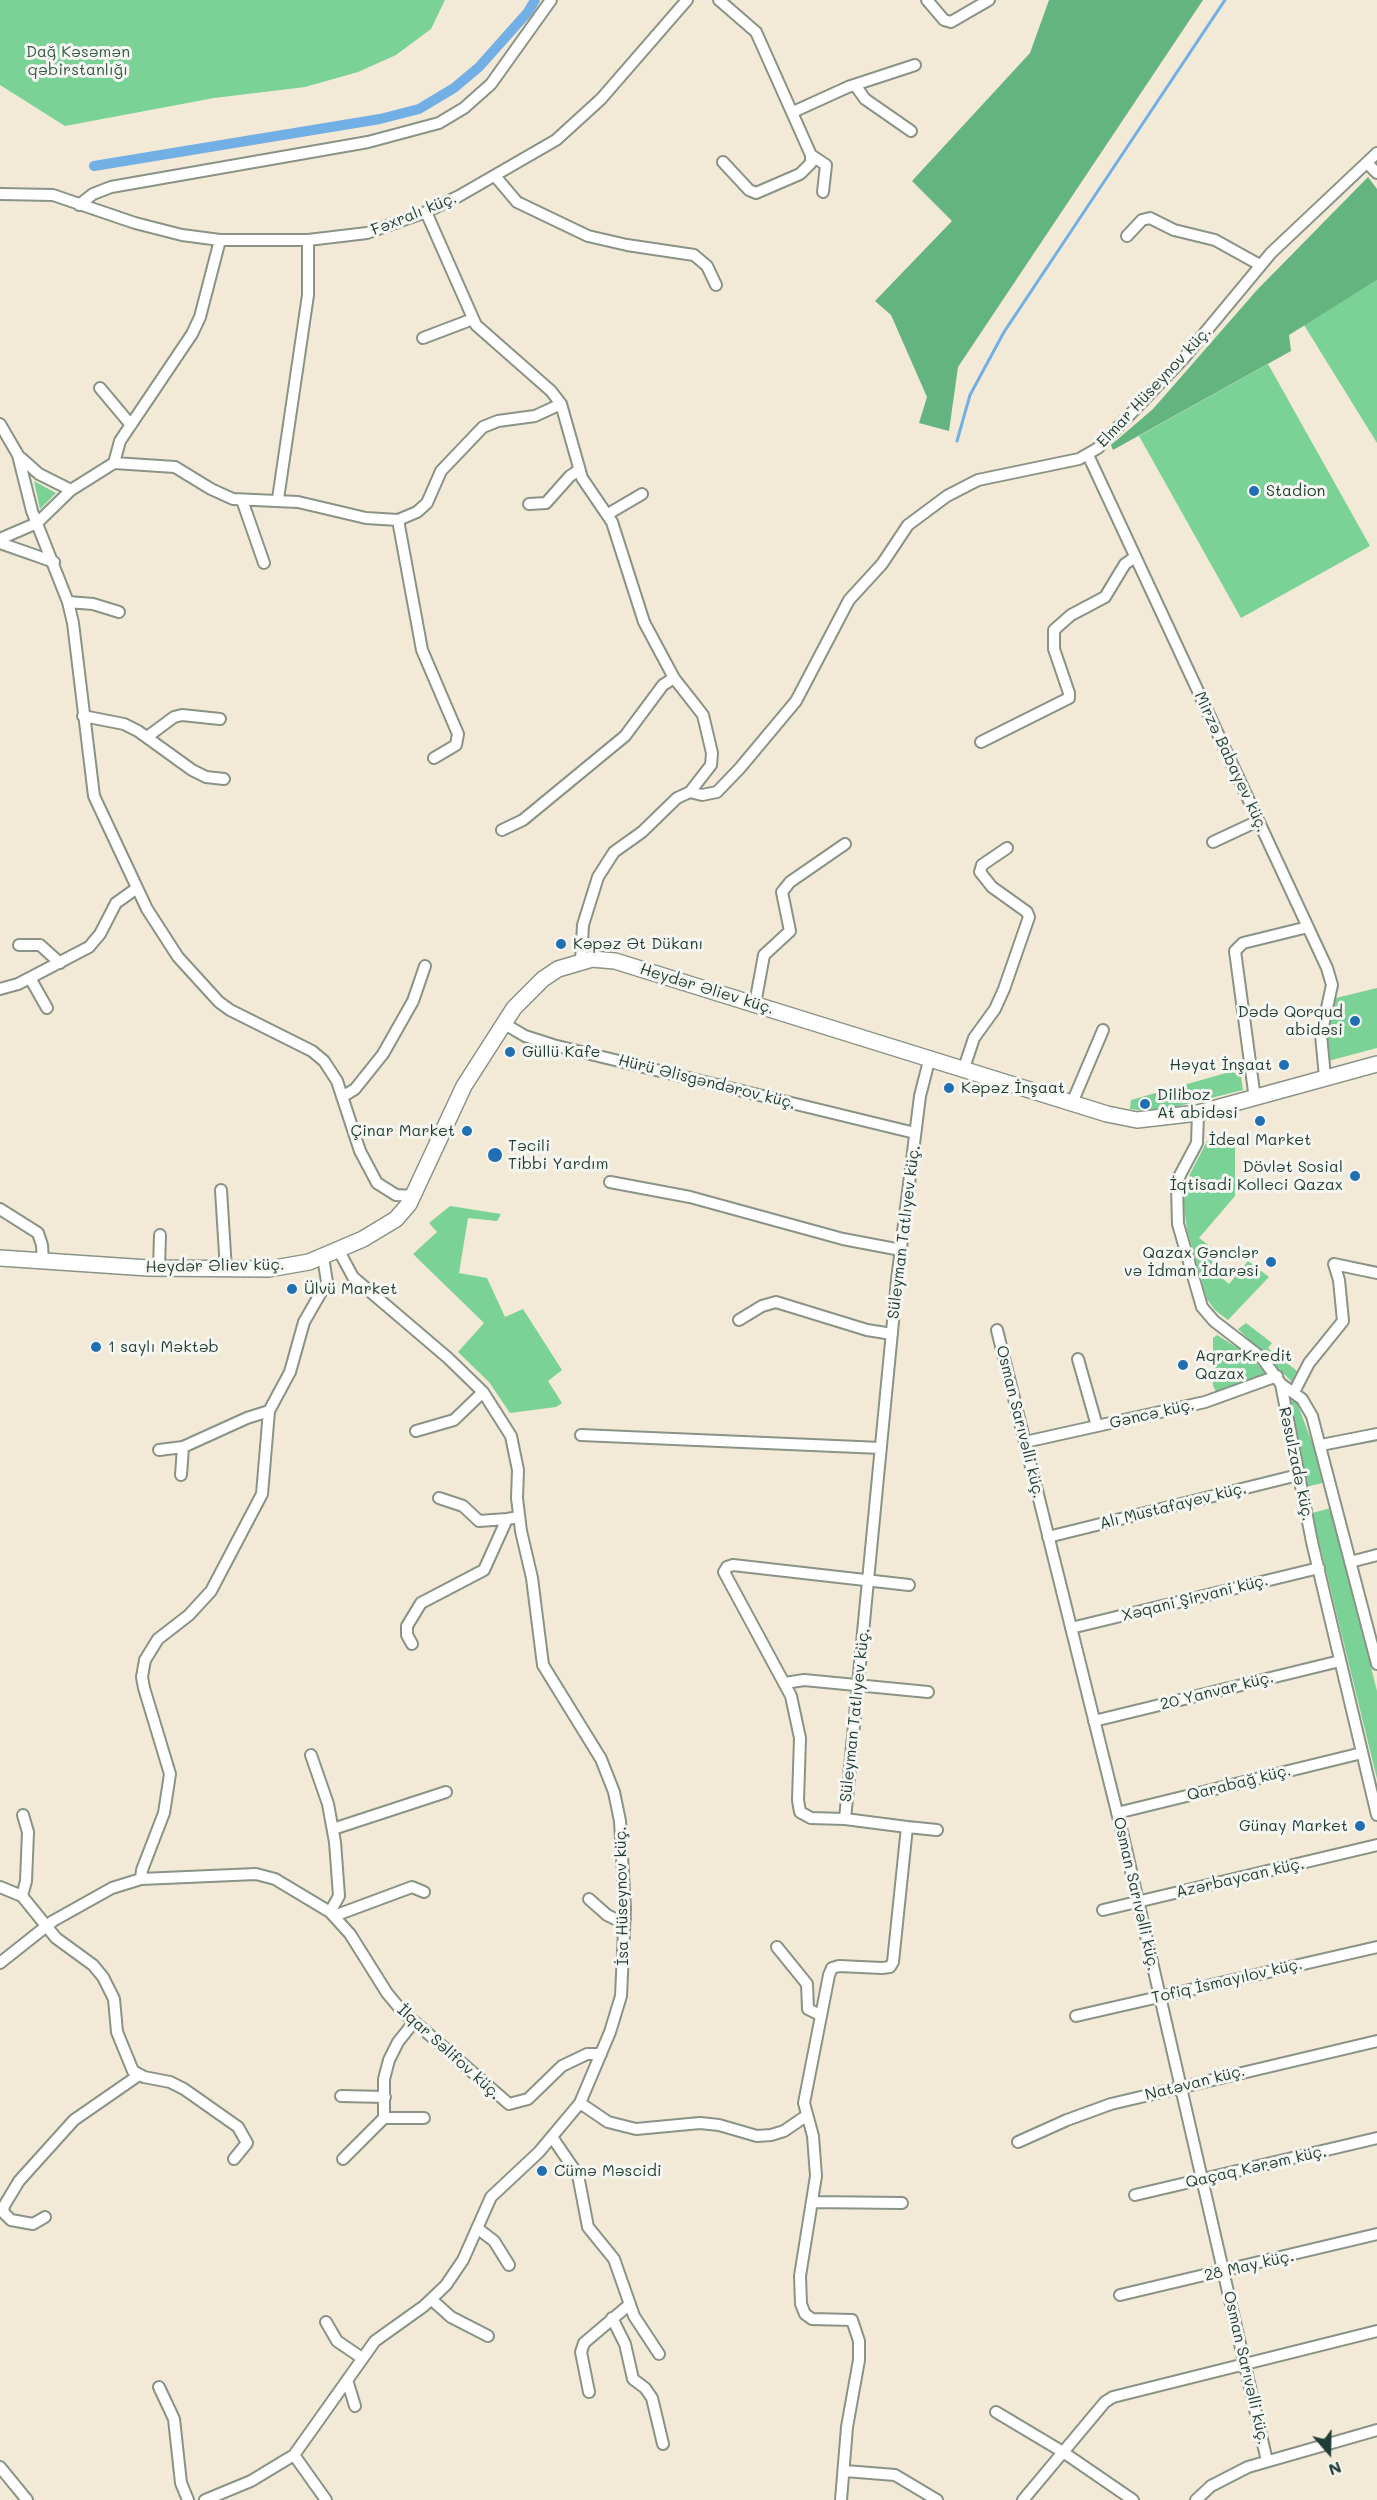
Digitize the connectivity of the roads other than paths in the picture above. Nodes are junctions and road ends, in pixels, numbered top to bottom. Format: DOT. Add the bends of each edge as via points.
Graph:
graph roads {
  1 [pos="551,0"];
  2 [pos="687,0"];
  3 [pos="719,0"];
  4 [pos="927,0"];
  5 [pos="988,0"];
  6 [pos="915,66"];
  7 [pos="855,85"];
  8 [pos="793,112"];
  9 [pos="911,131"];
  10 [pos="1377,153"];
  11 [pos="811,155"];
  12 [pos="723,162"];
  13 [pos="1367,163"];
  14 [pos="1377,173"];
  15 [pos="495,176"];
  16 [pos="823,192"];
  17 [pos="0,194"];
  18 [pos="79,205"];
  19 [pos="426,212"];
  20 [pos="1127,236"];
  21 [pos="220,240"];
  22 [pos="308,240"];
  23 [pos="1260,265"];
  24 [pos="716,285"];
  25 [pos="473,319"];
  26 [pos="423,338"];
  27 [pos="100,388"];
  28 [pos="561,404"];
  29 [pos="0,424"];
  30 [pos="131,425"];
  31 [pos="18,455"];
  32 [pos="1088,455"];
  33 [pos="114,463"];
  34 [pos="579,470"];
  35 [pos="71,490"];
  36 [pos="642,494"];
  37 [pos="242,500"];
  38 [pos="278,500"];
  39 [pos="529,504"];
  40 [pos="608,514"];
  41 [pos="398,520"];
  42 [pos="37,523"];
  43 [pos="0,541"];
  44 [pos="1135,557"];
  45 [pos="54,562"];
  46 [pos="264,563"];
  47 [pos="68,602"];
  48 [pos="119,612"];
  49 [pos="674,678"];
  50 [pos="82,716"];
  51 [pos="219,719"];
  52 [pos="147,737"];
  53 [pos="981,742"];
  54 [pos="434,758"];
  55 [pos="224,779"];
  56 [pos="690,792"];
  57 [pos="1258,821"];
  58 [pos="502,830"];
  59 [pos="1213,842"];
  60 [pos="845,844"];
  61 [pos="1007,848"];
  62 [pos="137,888"];
  63 [pos="1308,927"];
  64 [pos="19,945"];
  65 [pos="580,961"];
  66 [pos="60,963"];
  67 [pos="425,966"];
  68 [pos="30,978"];
  69 [pos="0,989"];
  70 [pos="755,1004"];
  71 [pos="47,1008"];
  72 [pos="503,1023"];
  73 [pos="1103,1030"];
  74 [pos="930,1057"];
  75 [pos="1373,1064"];
  76 [pos="964,1068"];
  77 [pos="1325,1077"];
  78 [pos="342,1097"];
  79 [pos="1254,1099"];
  80 [pos="1072,1103"];
  81 [pos="1198,1113"];
  82 [pos="915,1133"];
  83 [pos="610,1182"];
  84 [pos="221,1190"];
  85 [pos="413,1196"];
  86 [pos="0,1209"];
  87 [pos="160,1235"];
  88 [pos="901,1250"];
  89 [pos="339,1251"];
  90 [pos="323,1257"];
  91 [pos="0,1258"];
  92 [pos="43,1262"];
  93 [pos="159,1268"];
  94 [pos="226,1270"];
  95 [pos="1377,1273"];
  96 [pos="739,1320"];
  97 [pos="997,1330"];
  98 [pos="892,1334"];
  99 [pos="1078,1359"];
  100 [pos="1279,1380"];
  101 [pos="483,1392"];
  102 [pos="1294,1392"];
  103 [pos="268,1411"];
  104 [pos="1097,1426"];
  105 [pos="416,1431"];
  106 [pos="1377,1434"];
  107 [pos="581,1435"];
  108 [pos="1024,1442"];
  109 [pos="1321,1445"];
  110 [pos="183,1447"];
  111 [pos="881,1448"];
  112 [pos="159,1450"];
  113 [pos="181,1475"];
  114 [pos="1298,1475"];
  115 [pos="438,1498"];
  116 [pos="519,1517"];
  117 [pos="507,1519"];
  118 [pos="1048,1537"];
  119 [pos="1377,1555"];
  120 [pos="1350,1562"];
  121 [pos="1318,1568"];
  122 [pos="868,1581"];
  123 [pos="909,1585"];
  124 [pos="1071,1628"];
  125 [pos="412,1644"];
  126 [pos="1375,1651"];
  127 [pos="1341,1660"];
  128 [pos="1377,1664"];
  129 [pos="785,1683"];
  130 [pos="858,1685"];
  131 [pos="928,1692"];
  132 [pos="1094,1721"];
  133 [pos="1362,1753"];
  134 [pos="311,1755"];
  135 [pos="446,1792"];
  136 [pos="1117,1813"];
  137 [pos="23,1815"];
  138 [pos="1377,1815"];
  139 [pos="845,1820"];
  140 [pos="907,1827"];
  141 [pos="333,1829"];
  142 [pos="937,1830"];
  143 [pos="1377,1845"];
  144 [pos="141,1879"];
  145 [pos="0,1887"];
  146 [pos="424,1892"];
  147 [pos="22,1896"];
  148 [pos="589,1899"];
  149 [pos="1138,1902"];
  150 [pos="1103,1910"];
  151 [pos="332,1914"];
  152 [pos="625,1919"];
  153 [pos="46,1926"];
  154 [pos="777,1947"];
  155 [pos="1377,1947"];
  156 [pos="0,1964"];
  157 [pos="1160,1997"];
  158 [pos="820,2015"];
  159 [pos="1076,2016"];
  160 [pos="414,2022"];
  161 [pos="1377,2041"];
  162 [pos="601,2054"];
  163 [pos="139,2075"];
  164 [pos="1181,2086"];
  165 [pos="341,2096"];
  166 [pos="385,2097"];
  167 [pos="579,2103"];
  168 [pos="806,2116"];
  169 [pos="384,2118"];
  170 [pos="424,2118"];
  171 [pos="552,2137"];
  172 [pos="1377,2138"];
  173 [pos="1018,2142"];
  174 [pos="234,2158"];
  175 [pos="343,2159"];
  176 [pos="1203,2179"];
  177 [pos="1135,2195"];
  178 [pos="812,2202"];
  179 [pos="902,2203"];
  180 [pos="45,2217"];
  181 [pos="477,2228"];
  182 [pos="1377,2234"];
  183 [pos="509,2265"];
  184 [pos="1224,2272"];
  185 [pos="1120,2295"];
  186 [pos="432,2300"];
  187 [pos="630,2304"];
  188 [pos="612,2318"];
  189 [pos="326,2322"];
  190 [pos="1377,2331"];
  191 [pos="488,2336"];
  192 [pos="659,2354"];
  193 [pos="362,2358"];
  194 [pos="1246,2362"];
  195 [pos="347,2380"];
  196 [pos="159,2387"];
  197 [pos="589,2392"];
  198 [pos="355,2406"];
  199 [pos="996,2412"];
  200 [pos="1377,2430"];
  201 [pos="663,2444"];
  202 [pos="1063,2452"];
  203 [pos="294,2456"];
  204 [pos="1267,2461"];
  205 [pos="0,2467"];
  206 [pos="845,2471"];
  207 [pos="27,2500"];
  208 [pos="188,2500"];
  209 [pos="205,2500"];
  210 [pos="326,2500"];
  211 [pos="841,2500"];
  212 [pos="937,2500"];
  213 [pos="1023,2500"];
  214 [pos="1133,2500"];
  215 [pos="1196,2500"];
  1 -- 18 [label="street" via="491,84 439,123 368,142 111,187"];
  2 -- 15 [label="street, Fəxralı küç." via="578,122 556,140"];
  3 -- 8 [label="street" via="756,32"];
  4 -- 5 [label="street" via="944,20 951,22"];
  6 -- 7 [label="street"];
  7 -- 8 [label="street"];
  7 -- 9 [label="street" via="865,99"];
  8 -- 11 [label="street"];
  10 -- 13 [label="street, Elmar Hüseynov küç."];
  11 -- 12 [label="street" via="807,169 756,193"];
  11 -- 16 [label="street" via="826,165"];
  13 -- 14 [label="street"];
  13 -- 23 [label="street, Elmar Hüseynov küç."];
  15 -- 19 [label="street, Fəxralı küç."];
  15 -- 24 [label="street" via="517,202 588,236 694,255 707,266"];
  17 -- 18 [label="street, Fəxralı küç." via="41,193"];
  18 -- 21 [label="street, Fəxralı küç." via="182,235"];
  19 -- 22 [label="street, Fəxralı küç." via="367,233"];
  19 -- 25 [label="street"];
  20 -- 23 [label="street" via="1142,220 1150,218 1174,230 1215,240"];
  21 -- 22 [label="street, Fəxralı küç."];
  21 -- 30 [label="street" via="192,334"];
  22 -- 38 [label="street" via="308,295"];
  23 -- 32 [label="street, Elmar Hüseynov küç." via="1159,386"];
  25 -- 26 [label="street"];
  25 -- 28 [label="street"];
  27 -- 30 [label="street"];
  28 -- 34 [label="street"];
  28 -- 41 [label="street" via="535,416 483,427 441,471 427,503"];
  29 -- 31 [label="street"];
  30 -- 33 [label="street" via="120,441"];
  31 -- 35 [label="street" via="39,474"];
  31 -- 42 [label="street"];
  32 -- 44 [label="street, Mirzə Babayev küç."];
  32 -- 56 [label="street, Elmar Hüseynov küç." via="978,480 918,516 849,600 807,682 779,723 717,792"];
  33 -- 35 [label="street"];
  33 -- 37 [label="street" via="176,467 211,489"];
  34 -- 39 [label="street" via="546,503"];
  34 -- 40 [label="street"];
  35 -- 42 [label="street"];
  36 -- 40 [label="street"];
  37 -- 38 [label="street"];
  37 -- 46 [label="street"];
  38 -- 41 [label="street" via="366,518"];
  40 -- 49 [label="street" via="644,622"];
  41 -- 54 [label="street" via="422,650 458,734 456,745"];
  42 -- 43 [label="street"];
  42 -- 45 [label="street"];
  43 -- 45 [label="street"];
  44 -- 53 [label="street" via="1125,564 1105,597 1071,615 1054,630 1054,649 1069,698"];
  44 -- 57 [label="street, Mirzə Babayev küç."];
  45 -- 47 [label="street"];
  47 -- 48 [label="street"];
  47 -- 50 [label="street"];
  49 -- 56 [label="street" via="703,715 712,753 705,774"];
  49 -- 58 [label="street" via="663,685 625,736 523,820"];
  50 -- 52 [label="street" via="124,724"];
  50 -- 62 [label="street" via="94,796"];
  51 -- 52 [label="street" via="182,715"];
  52 -- 55 [label="street" via="192,770"];
  56 -- 65 [label="street" via="677,798 606,863 584,925"];
  57 -- 59 [label="street"];
  57 -- 63 [label="street, Mirzə Babayev küç."];
  60 -- 70 [label="street" via="790,882 782,892 790,931 764,955"];
  61 -- 76 [label="street" via="982,865 980,872 1029,917 1004,989 974,1038"];
  62 -- 66 [label="street" via="116,903 89,947"];
  62 -- 78 [label="street" via="177,957 219,1002 312,1051 332,1072"];
  63 -- 77 [label="street, Mirzə Babayev küç." via="1332,985 1321,1035"];
  63 -- 79 [label="street" via="1243,943 1235,951"];
  64 -- 66 [label="street" via="40,945"];
  65 -- 70 [label="main road, Heydər Əliev küç." via="615,961"];
  65 -- 72 [label="main road, Heydər Əliev küç." via="543,979"];
  66 -- 68 [label="street"];
  67 -- 78 [label="street" via="413,1001 383,1054 355,1089"];
  68 -- 69 [label="street"];
  68 -- 71 [label="street"];
  70 -- 74 [label="main road, Heydər Əliev küç."];
  72 -- 82 [label="street, Hürü Əlisgəndərov küç." via="525,1036 553,1045"];
  72 -- 85 [label="main road, Heydər Əliev küç." via="464,1086"];
  73 -- 80 [label="street"];
  74 -- 76 [label="main road, Heydər Əliev küç."];
  74 -- 82 [label="street, Süleyman Tatlıyev küç."];
  75 -- 77 [label="main road, Heydər Əliev küç."];
  76 -- 80 [label="main road, Heydər Əliev küç."];
  77 -- 79 [label="main road, Heydər Əliev küç."];
  78 -- 85 [label="street" via="360,1151 377,1183 396,1194"];
  79 -- 81 [label="main road, Heydər Əliev küç."];
  80 -- 81 [label="main road, Heydər Əliev küç." via="1137,1120"];
  81 -- 100 [label="street" via="1197,1143 1180,1175 1175,1206 1198,1298 1214,1321 1262,1358"];
  82 -- 88 [label="street, Süleyman Tatlıyev küç."];
  83 -- 88 [label="street" via="690,1197"];
  84 -- 94 [label="street"];
  85 -- 89 [label="main road, Heydər Əliev küç." via="396,1219"];
  86 -- 92 [label="street" via="38,1233"];
  87 -- 93 [label="street"];
  88 -- 98 [label="street, Süleyman Tatlıyev küç."];
  89 -- 90 [label="main road, Heydər Əliev küç."];
  89 -- 101 [label="street, İsa Hüseynov küç." via="353,1277"];
  90 -- 94 [label="main road, Heydər Əliev küç." via="277,1268"];
  90 -- 103 [label="street" via="327,1282 304,1322 290,1372"];
  91 -- 92 [label="main road, Heydər Əliev küç."];
  92 -- 93 [label="main road, Heydər Əliev küç."];
  93 -- 94 [label="main road, Heydər Əliev küç."];
  95 -- 102 [label="street" via="1334,1264 1343,1321 1304,1370"];
  96 -- 98 [label="street" via="776,1302"];
  97 -- 108 [label="street, Osman Sarıvəlli küç."];
  98 -- 111 [label="street, Süleyman Tatlıyev küç."];
  99 -- 104 [label="street"];
  100 -- 102 [label="street"];
  100 -- 104 [label="street, Gəncə küç." via="1205,1402"];
  100 -- 114 [label="street, Rəsulzadə küç."];
  101 -- 105 [label="street" via="454,1420"];
  101 -- 116 [label="street, İsa Hüseynov küç." via="503,1422 515,1450"];
  102 -- 109 [label="street" via="1308,1406"];
  103 -- 110 [label="street"];
  103 -- 144 [label="street" via="262,1494 211,1591 189,1615 158,1639 145,1660 144,1689 170,1774 164,1813"];
  104 -- 108 [label="street, Gəncə küç."];
  106 -- 109 [label="street"];
  107 -- 111 [label="street"];
  108 -- 118 [label="street, Osman Sarıvəlli küç."];
  109 -- 120 [label="street"];
  110 -- 112 [label="street"];
  110 -- 113 [label="street"];
  111 -- 122 [label="street, Süleyman Tatlıyev küç."];
  114 -- 118 [label="street, Alı Mustafayev küç."];
  114 -- 121 [label="street, Rəsulzadə küç."];
  115 -- 117 [label="street" via="463,1506 479,1521"];
  116 -- 117 [label="street"];
  116 -- 152 [label="street, İsa Hüseynov küç." via="532,1578 543,1665 601,1759 614,1792 623,1849"];
  117 -- 125 [label="street" via="484,1570 435,1593 410,1617 407,1635"];
  118 -- 124 [label="street, Osman Sarıvəlli küç."];
  119 -- 120 [label="street"];
  120 -- 126 [label="street"];
  121 -- 124 [label="street, Xəqani Şirvani küç."];
  121 -- 127 [label="street, Rəsulzadə küç."];
  122 -- 123 [label="street"];
  122 -- 129 [label="street" via="727,1567 725,1576"];
  122 -- 130 [label="street, Süleyman Tatlıyev küç."];
  124 -- 132 [label="street, Osman Sarıvəlli küç."];
  126 -- 128 [label="street"];
  127 -- 132 [label="street, 20 Yanvar küç."];
  127 -- 133 [label="street, Rəsulzadə küç."];
  129 -- 130 [label="street" via="804,1680"];
  129 -- 139 [label="street" via="800,1738 800,1812 811,1818"];
  130 -- 131 [label="street"];
  130 -- 139 [label="street, Süleyman Tatlıyev küç."];
  132 -- 136 [label="street, Osman Sarıvəlli küç."];
  133 -- 136 [label="street, Qarabağ küç."];
  133 -- 138 [label="street, Rəsulzadə küç."];
  134 -- 141 [label="street"];
  135 -- 141 [label="street"];
  136 -- 149 [label="street, Osman Sarıvəlli küç."];
  137 -- 147 [label="street" via="28,1832"];
  139 -- 140 [label="street, Süleyman Tatlıyev küç."];
  140 -- 142 [label="street, Süleyman Tatlıyev küç."];
  140 -- 158 [label="street" via="893,1962 882,1968 832,1968"];
  141 -- 151 [label="street" via="340,1886"];
  143 -- 149 [label="street, Azərbaycan küç."];
  144 -- 151 [label="street, İlqar Səlifov küç." via="256,1874 275,1879"];
  144 -- 153 [label="street, İlqar Səlifov küç." via="112,1888"];
  145 -- 147 [label="street"];
  146 -- 151 [label="street" via="412,1887"];
  147 -- 153 [label="street"];
  148 -- 152 [label="street" via="615,1919"];
  149 -- 150 [label="street, Azərbaycan küç."];
  149 -- 157 [label="street, Osman Sarıvəlli küç."];
  151 -- 160 [label="street, İlqar Səlifov küç." via="350,1934 387,1993"];
  152 -- 162 [label="street, İsa Hüseynov küç." via="621,1996"];
  153 -- 156 [label="street, İlqar Səlifov küç."];
  153 -- 163 [label="street" via="93,1965 111,1989 117,2032 133,2071"];
  154 -- 158 [label="street" via="807,1984 808,2009"];
  155 -- 157 [label="street, Tofiq İsmayılov küç."];
  157 -- 159 [label="street, Tofiq İsmayılov küç."];
  157 -- 164 [label="street, Osman Sarıvəlli küç."];
  158 -- 168 [label="street" via="805,2095"];
  160 -- 162 [label="street, İlqar Səlifov küç." via="509,2104 528,2099 562,2066 587,2054"];
  160 -- 166 [label="street" via="389,2060"];
  161 -- 164 [label="street, Natəvan küç."];
  162 -- 167 [label="street, İsa Hüseynov küç."];
  163 -- 174 [label="street" via="170,2082 237,2127 247,2143"];
  163 -- 180 [label="street" via="74,2120 24,2174 4,2206 3,2212 10,2220 33,2224"];
  164 -- 173 [label="street, Natəvan küç." via="1092,2110"];
  164 -- 176 [label="street, Osman Sarıvəlli küç."];
  165 -- 166 [label="street"];
  166 -- 169 [label="street"];
  167 -- 168 [label="street" via="608,2122 636,2129 700,2123 757,2136 784,2131"];
  167 -- 171 [label="street, İsa Hüseynov küç."];
  168 -- 178 [label="street" via="816,2156"];
  169 -- 170 [label="street"];
  169 -- 175 [label="street"];
  171 -- 181 [label="street, İsa Hüseynov küç." via="491,2197"];
  171 -- 187 [label="street" via="574,2166 588,2228 614,2259"];
  172 -- 176 [label="street, Qaçaq Kərəm küç."];
  176 -- 177 [label="street, Qaçaq Kərəm küç."];
  176 -- 184 [label="street, Osman Sarıvəlli küç."];
  178 -- 179 [label="street"];
  178 -- 206 [label="street" via="800,2276 801,2304 812,2319 852,2320 859,2341"];
  181 -- 183 [label="street" via="494,2241"];
  181 -- 186 [label="street, İsa Hüseynov küç." via="463,2260"];
  182 -- 184 [label="street, 28 May küç."];
  184 -- 185 [label="street, 28 May küç."];
  184 -- 194 [label="street, Osman Sarıvəlli küç."];
  186 -- 191 [label="street" via="451,2317"];
  186 -- 193 [label="street, İsa Hüseynov küç." via="386,2331"];
  187 -- 188 [label="street"];
  187 -- 192 [label="street"];
  188 -- 197 [label="street" via="584,2343 581,2352"];
  188 -- 201 [label="street" via="626,2344 633,2379 652,2398"];
  189 -- 193 [label="street" via="337,2341"];
  190 -- 194 [label="street"];
  193 -- 195 [label="street, İsa Hüseynov küç."];
  194 -- 202 [label="street" via="1113,2397"];
  194 -- 204 [label="street, Osman Sarıvəlli küç."];
  195 -- 198 [label="street"];
  195 -- 203 [label="street, İsa Hüseynov küç."];
  196 -- 208 [label="street" via="174,2419 181,2483"];
  199 -- 202 [label="street"];
  200 -- 204 [label="street"];
  202 -- 213 [label="street"];
  202 -- 214 [label="street"];
  203 -- 209 [label="street, İsa Hüseynov küç." via="251,2481"];
  203 -- 210 [label="street"];
  204 -- 215 [label="street" via="1224,2478"];
  205 -- 207 [label="street"];
  206 -- 211 [label="street"];
  206 -- 212 [label="street" via="895,2475"];
}
